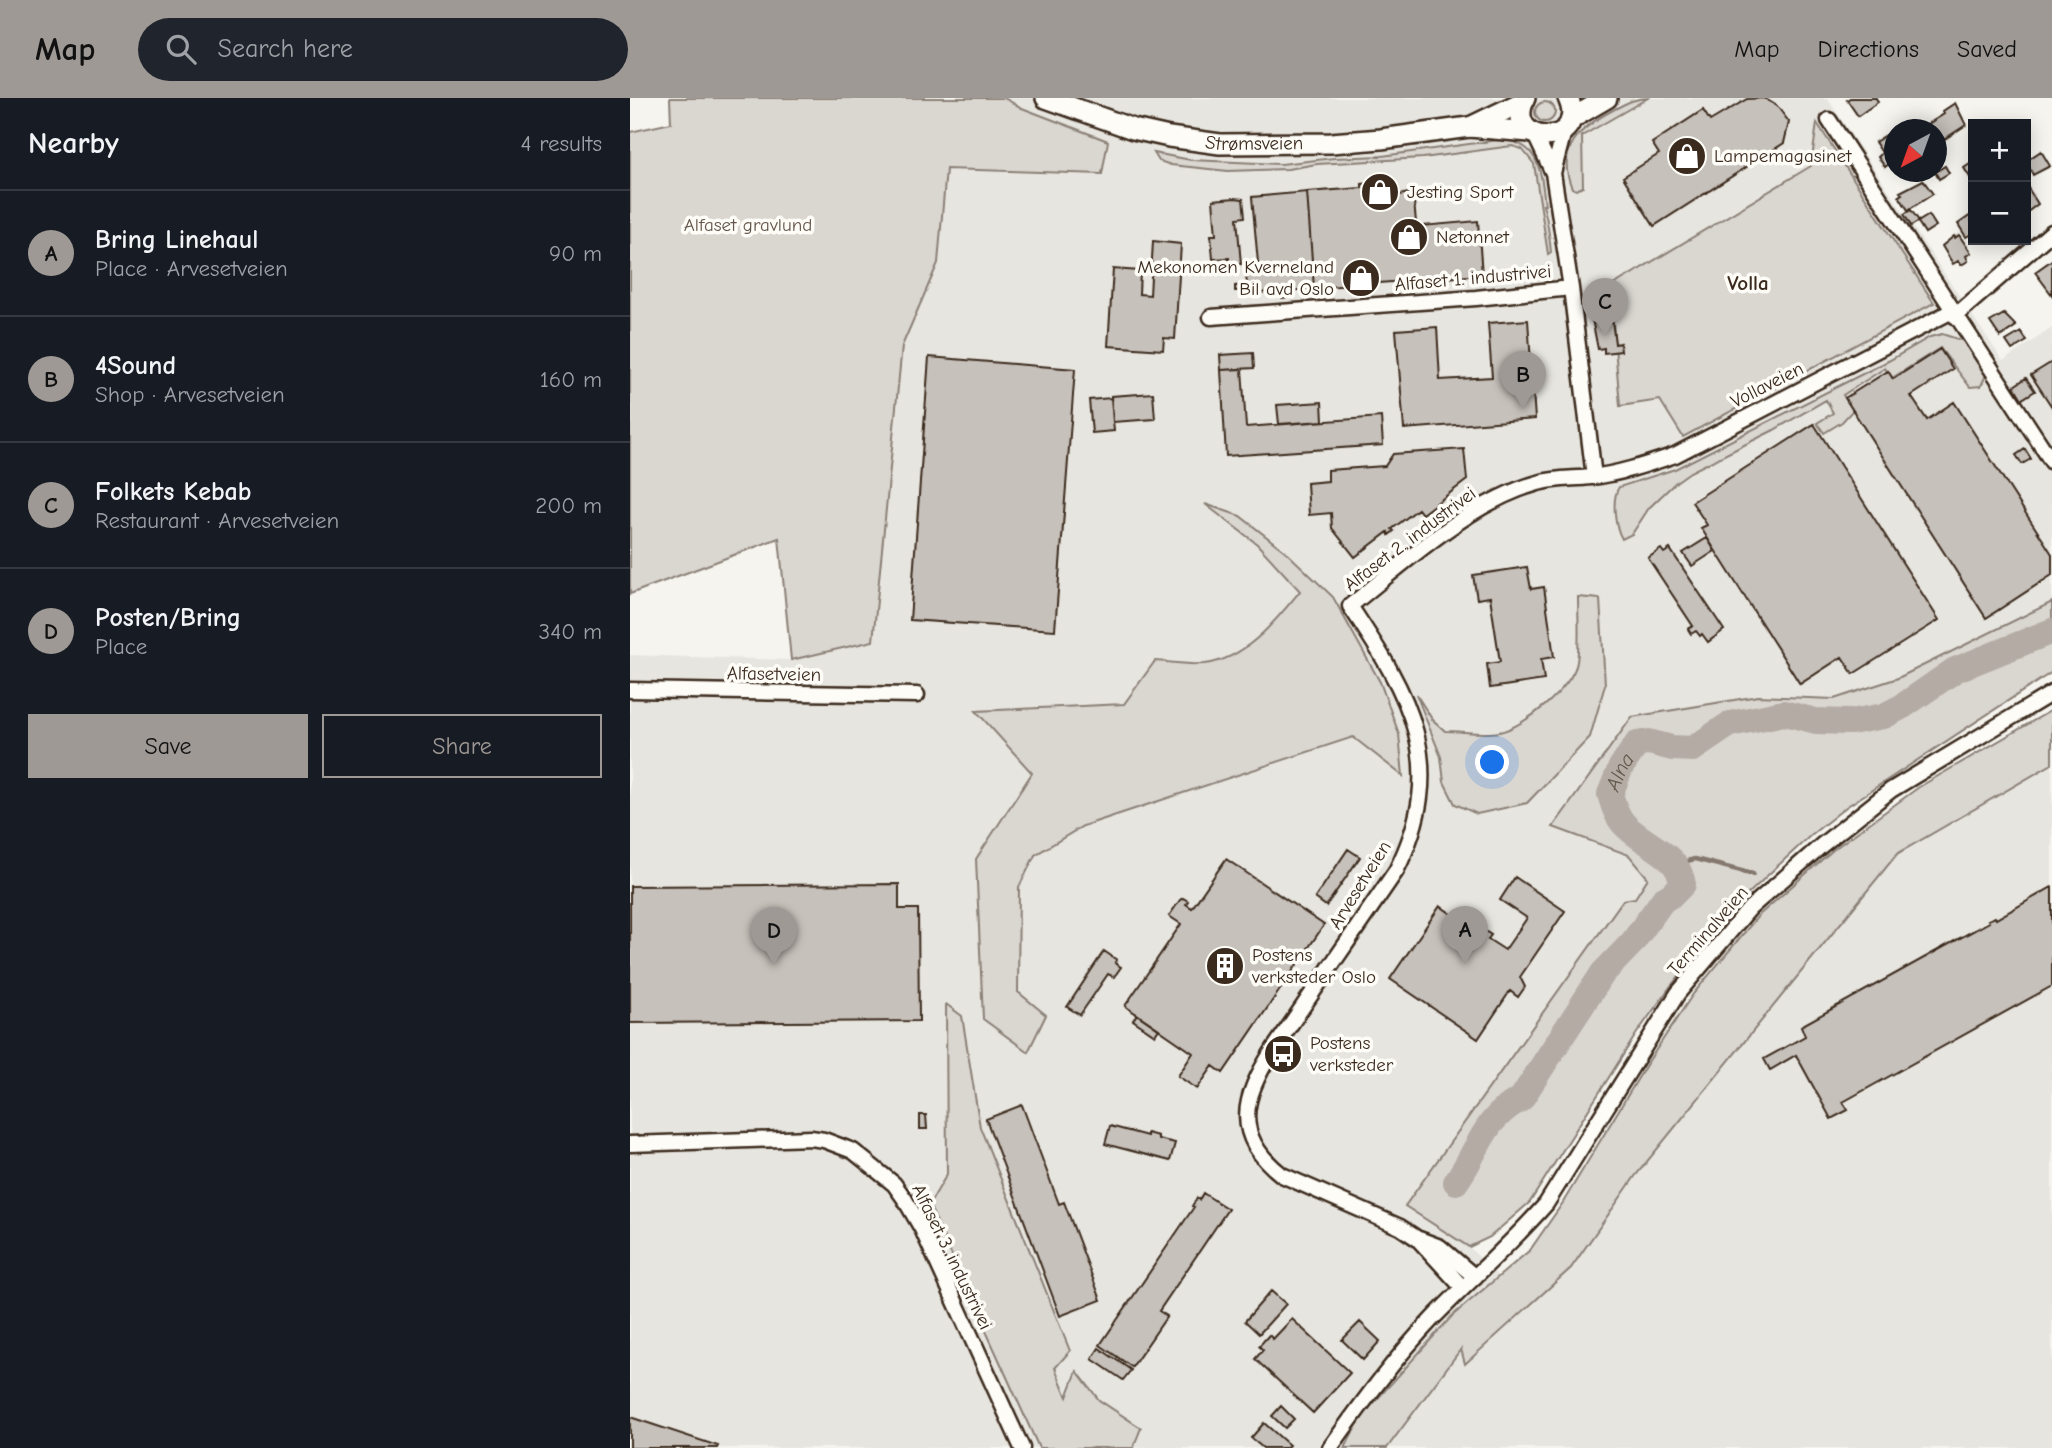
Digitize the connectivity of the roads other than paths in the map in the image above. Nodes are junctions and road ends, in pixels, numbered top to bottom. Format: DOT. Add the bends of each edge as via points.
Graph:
graph roads {
  1 [pos="1046,98"];
  2 [pos="1568,98"];
  3 [pos="1607,98"];
  4 [pos="1524,100"];
  5 [pos="1829,120"];
  6 [pos="1567,125"];
  7 [pos="1469,127"];
  8 [pos="1533,133"];
  9 [pos="1553,173"];
  10 [pos="2052,232"];
  11 [pos="1571,288"];
  12 [pos="1953,314"];
  13 [pos="1211,317"];
  14 [pos="2052,462"];
  15 [pos="1594,477"];
  16 [pos="630,690"];
  17 [pos="2052,693"];
  18 [pos="918,695"];
  19 [pos="1415,822"];
  20 [pos="630,1144"];
  21 [pos="1418,1239"];
  22 [pos="1475,1276"];
  23 [pos="1463,1288"];
  24 [pos="1022,1448"];
  25 [pos="1330,1448"];
  1 -- 7 [label="main road, Strømsveien" via="1133,129 1220,144 1331,143"];
  2 -- 6 [label="main road"];
  3 -- 6 [label="main road"];
  4 -- 7 [label="main road, Strømsveien"];
  4 -- 8 [label="main road" via="1521,118"];
  5 -- 12 [label="street"];
  6 -- 8 [label="main road, Strømsveien" via="1550,137"];
  6 -- 9 [label="street"];
  7 -- 8 [label="main road, Strømsveien"];
  8 -- 9 [label="street"];
  9 -- 11 [label="street"];
  10 -- 12 [label="street, Vollaveien"];
  11 -- 13 [label="street, Alfaset 1. industrivei"];
  11 -- 15 [label="street"];
  12 -- 14 [label="street"];
  12 -- 15 [label="street, Vollaveien" via="1675,455"];
  15 -- 19 [label="street, Alfaset 2. industrivei" via="1539,482 1503,496 1464,519 1350,606 1393,672 1411,713 1421,767"];
  16 -- 18 [label="street, Alfasetveien"];
  17 -- 22 [label="street, Terminalveien" via="1891,790 1750,908 1678,993 1546,1205"];
  19 -- 21 [label="street, Arvesetveien" via="1396,871 1268,1058 1246,1109 1259,1152 1282,1175 1378,1216"];
  20 -- 24 [label="street, Alfaset 3. industrivei" via="811,1138 838,1144 866,1160 894,1184 922,1229"];
  21 -- 22 [label="street" via="1440,1247"];
  21 -- 23 [label="street"];
  22 -- 23 [label="street, Terminalveien"];
  23 -- 25 [label="street" via="1397,1360"];
}
